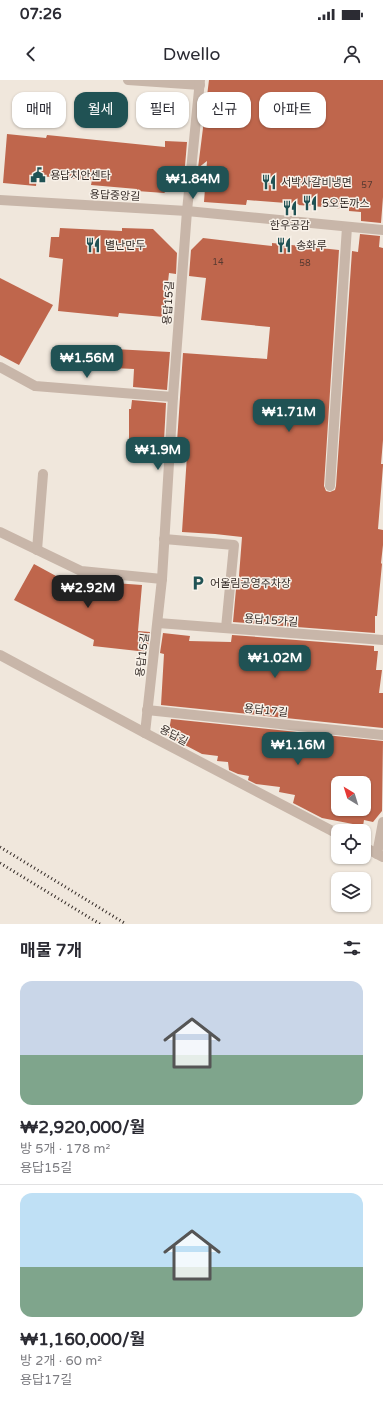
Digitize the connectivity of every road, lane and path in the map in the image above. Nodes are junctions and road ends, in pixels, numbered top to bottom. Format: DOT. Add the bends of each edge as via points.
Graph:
graph roads {
  1 [pos="128,80"];
  2 [pos="200,83"];
  3 [pos="0,200"];
  4 [pos="188,211"];
  5 [pos="347,227"];
  6 [pos="383,230"];
  7 [pos="0,367"];
  8 [pos="173,398"];
  9 [pos="43,474"];
  10 [pos="330,486"];
  11 [pos="0,532"];
  12 [pos="164,539"];
  13 [pos="37,550"];
  14 [pos="162,579"];
  15 [pos="158,623"];
  16 [pos="226,628"];
  17 [pos="383,640"];
  18 [pos="0,655"];
  19 [pos="147,710"];
  20 [pos="145,733"];
  21 [pos="383,735"];
  22 [pos="383,822"];
  23 [pos="331,830"];
  24 [pos="371,852"];
  25 [pos="380,856"];
  1 -- 2 [label="street"];
  2 -- 4 [label="street, 용답15길"];
  3 -- 4 [label="street, 용답중앙길"];
  4 -- 5 [label="street, 용답중앙길"];
  4 -- 8 [label="street, 용답15길"];
  5 -- 6 [label="street, 용답중앙길"];
  5 -- 10 [label="street"];
  7 -- 8 [label="street" via="34,386"];
  8 -- 12 [label="street, 용답15길"];
  9 -- 13 [label="street"];
  11 -- 13 [label="street"];
  12 -- 14 [label="street, 용답15길"];
  12 -- 16 [label="street" via="234,545"];
  13 -- 14 [label="street" via="81,571"];
  14 -- 15 [label="street, 용답15길"];
  15 -- 16 [label="street, 용답15가길"];
  15 -- 19 [label="street, 용답15길"];
  16 -- 17 [label="street, 용답15가길"];
  18 -- 20 [label="street, 용답길"];
  19 -- 20 [label="street, 용답15길"];
  19 -- 21 [label="street, 용답17길"];
  20 -- 23 [label="street, 용답길"];
  22 -- 25 [label="street"];
  24 -- 25 [label="street"];
}
